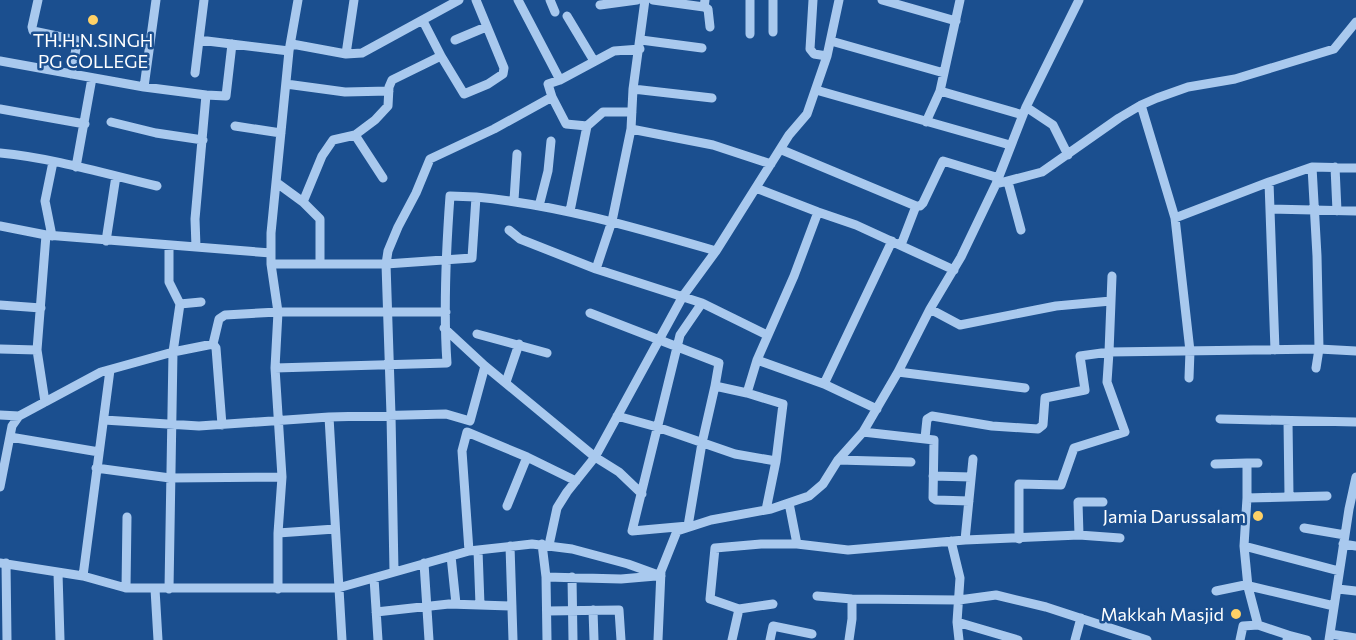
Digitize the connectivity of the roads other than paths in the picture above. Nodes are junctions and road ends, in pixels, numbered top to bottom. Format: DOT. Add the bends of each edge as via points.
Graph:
graph roads {
  1 [pos="38,0"];
  2 [pos="156,0"];
  3 [pos="204,0"];
  4 [pos="298,0"];
  5 [pos="354,0"];
  6 [pos="459,0"];
  7 [pos="476,0"];
  8 [pos="518,0"];
  9 [pos="550,0"];
  10 [pos="637,0"];
  11 [pos="645,0"];
  12 [pos="653,0"];
  13 [pos="750,0"];
  14 [pos="773,0"];
  15 [pos="813,0"];
  16 [pos="839,0"];
  17 [pos="882,0"];
  18 [pos="960,0"];
  19 [pos="1079,0"];
  20 [pos="671,1"];
  21 [pos="705,3"];
  22 [pos="600,5"];
  23 [pos="555,12"];
  24 [pos="567,16"];
  25 [pos="423,21"];
  26 [pos="956,21"];
  27 [pos="1356,22"];
  28 [pos="486,27"];
  29 [pos="710,27"];
  30 [pos="773,32"];
  31 [pos="750,34"];
  32 [pos="199,40"];
  33 [pos="455,40"];
  34 [pos="831,41"];
  35 [pos="232,44"];
  36 [pos="640,45"];
  37 [pos="290,48"];
  38 [pos="702,48"];
  39 [pos="346,54"];
  40 [pos="441,56"];
  41 [pos="827,56"];
  42 [pos="0,61"];
  43 [pos="594,61"];
  44 [pos="195,73"];
  45 [pos="945,73"];
  46 [pos="71,74"];
  47 [pos="92,78"];
  48 [pos="560,80"];
  49 [pos="286,84"];
  50 [pos="144,87"];
  51 [pos="633,89"];
  52 [pos="816,90"];
  53 [pos="389,91"];
  54 [pos="940,91"];
  55 [pos="206,95"];
  56 [pos="552,97"];
  57 [pos="712,98"];
  58 [pos="1141,105"];
  59 [pos="0,109"];
  60 [pos="1024,111"];
  61 [pos="632,112"];
  62 [pos="111,122"];
  63 [pos="926,122"];
  64 [pos="85,124"];
  65 [pos="235,126"];
  66 [pos="587,126"];
  67 [pos="631,129"];
  68 [pos="281,133"];
  69 [pos="355,135"];
  70 [pos="203,140"];
  71 [pos="551,141"];
  72 [pos="1010,145"];
  73 [pos="782,150"];
  74 [pos="0,153"];
  75 [pos="517,154"];
  76 [pos="1068,155"];
  77 [pos="53,162"];
  78 [pos="771,164"];
  79 [pos="76,167"];
  80 [pos="1312,167"];
  81 [pos="1335,167"];
  82 [pos="1356,168"];
  83 [pos="116,176"];
  84 [pos="383,178"];
  85 [pos="1001,181"];
  86 [pos="1269,182"];
  87 [pos="277,183"];
  88 [pos="157,186"];
  89 [pos="756,188"];
  90 [pos="476,197"];
  91 [pos="303,201"];
  92 [pos="514,201"];
  93 [pos="539,206"];
  94 [pos="916,206"];
  95 [pos="1270,209"];
  96 [pos="1313,211"];
  97 [pos="1336,211"];
  98 [pos="1356,211"];
  99 [pos="570,212"];
  100 [pos="818,212"];
  101 [pos="1175,218"];
  102 [pos="612,221"];
  103 [pos="0,226"];
  104 [pos="509,230"];
  105 [pos="1022,230"];
  106 [pos="49,236"];
  107 [pos="106,241"];
  108 [pos="896,243"];
  109 [pos="169,245"];
  110 [pos="196,247"];
  111 [pos="716,251"];
  112 [pos="271,253"];
  113 [pos="445,260"];
  114 [pos="271,264"];
  115 [pos="320,264"];
  116 [pos="386,264"];
  117 [pos="596,269"];
  118 [pos="954,270"];
  119 [pos="1112,276"];
  120 [pos="683,297"];
  121 [pos="201,302"];
  122 [pos="1111,302"];
  123 [pos="702,303"];
  124 [pos="0,304"];
  125 [pos="180,304"];
  126 [pos="41,308"];
  127 [pos="930,309"];
  128 [pos="386,311"];
  129 [pos="278,312"];
  130 [pos="446,312"];
  131 [pos="590,313"];
  132 [pos="444,328"];
  133 [pos="477,334"];
  134 [pos="767,335"];
  135 [pos="658,340"];
  136 [pos="213,344"];
  137 [pos="519,344"];
  138 [pos="678,348"];
  139 [pos="0,349"];
  140 [pos="37,350"];
  141 [pos="1275,350"];
  142 [pos="1319,350"];
  143 [pos="1190,351"];
  144 [pos="1356,351"];
  145 [pos="173,352"];
  146 [pos="1108,352"];
  147 [pos="547,353"];
  148 [pos="758,360"];
  149 [pos="388,364"];
  150 [pos="485,366"];
  151 [pos="275,368"];
  152 [pos="1316,368"];
  153 [pos="110,370"];
  154 [pos="898,372"];
  155 [pos="1190,378"];
  156 [pos="506,382"];
  157 [pos="824,384"];
  158 [pos="715,386"];
  159 [pos="1025,388"];
  160 [pos="747,393"];
  161 [pos="45,402"];
  162 [pos="878,409"];
  163 [pos="0,415"];
  164 [pos="392,415"];
  165 [pos="20,416"];
  166 [pos="617,416"];
  167 [pos="329,417"];
  168 [pos="1220,419"];
  169 [pos="104,420"];
  170 [pos="1288,421"];
  171 [pos="280,422"];
  172 [pos="1356,422"];
  173 [pos="172,424"];
  174 [pos="222,425"];
  175 [pos="657,427"];
  176 [pos="863,432"];
  177 [pos="10,437"];
  178 [pos="925,438"];
  179 [pos="702,443"];
  180 [pos="99,452"];
  181 [pos="527,457"];
  182 [pos="595,457"];
  183 [pos="973,459"];
  184 [pos="838,460"];
  185 [pos="776,461"];
  186 [pos="911,462"];
  187 [pos="1247,463"];
  188 [pos="1258,463"];
  189 [pos="1215,464"];
  190 [pos="96,468"];
  191 [pos="933,476"];
  192 [pos="282,477"];
  193 [pos="971,477"];
  194 [pos="1356,477"];
  195 [pos="170,478"];
  196 [pos="576,481"];
  197 [pos="0,488"];
  198 [pos="642,494"];
  199 [pos="1288,496"];
  200 [pos="1327,496"];
  201 [pos="1247,498"];
  202 [pos="969,501"];
  203 [pos="1103,502"];
  204 [pos="789,503"];
  205 [pos="507,506"];
  206 [pos="1352,509"];
  207 [pos="766,510"];
  208 [pos="127,517"];
  209 [pos="688,526"];
  210 [pos="1304,528"];
  211 [pos="335,529"];
  212 [pos="278,533"];
  213 [pos="1079,535"];
  214 [pos="1120,538"];
  215 [pos="1019,539"];
  216 [pos="965,540"];
  217 [pos="1344,540"];
  218 [pos="951,541"];
  219 [pos="545,544"];
  220 [pos="797,544"];
  221 [pos="510,546"];
  222 [pos="1244,546"];
  223 [pos="1356,546"];
  224 [pos="473,551"];
  225 [pos="451,556"];
  226 [pos="3,563"];
  227 [pos="424,563"];
  228 [pos="394,571"];
  229 [pos="1339,571"];
  230 [pos="58,573"];
  231 [pos="83,576"];
  232 [pos="661,576"];
  233 [pos="546,577"];
  234 [pos="572,577"];
  235 [pos="374,578"];
  236 [pos="1248,587"];
  237 [pos="126,588"];
  238 [pos="338,588"];
  239 [pos="155,589"];
  240 [pos="169,589"];
  241 [pos="278,589"];
  242 [pos="1338,589"];
  243 [pos="1216,591"];
  244 [pos="1356,591"];
  245 [pos="817,596"];
  246 [pos="852,599"];
  247 [pos="959,600"];
  248 [pos="772,603"];
  249 [pos="456,604"];
  250 [pos="480,605"];
  251 [pos="428,606"];
  252 [pos="512,606"];
  253 [pos="1334,606"];
  254 [pos="739,609"];
  255 [pos="593,610"];
  256 [pos="547,611"];
  257 [pos="572,611"];
  258 [pos="376,612"];
  259 [pos="1081,618"];
  260 [pos="957,622"];
  261 [pos="1258,625"];
  262 [pos="812,634"];
  263 [pos="1119,636"];
  264 [pos="1329,637"];
  265 [pos="1288,638"];
  266 [pos="1356,638"];
  267 [pos="1015,639"];
  268 [pos="7,640"];
  269 [pos="60,640"];
  270 [pos="158,640"];
  271 [pos="342,640"];
  272 [pos="378,640"];
  273 [pos="429,640"];
  274 [pos="513,640"];
  275 [pos="547,640"];
  276 [pos="573,640"];
  277 [pos="594,640"];
  278 [pos="621,640"];
  279 [pos="658,640"];
  280 [pos="732,640"];
  281 [pos="770,640"];
  282 [pos="849,640"];
  283 [pos="959,640"];
  284 [pos="1075,640"];
  285 [pos="1147,640"];
  286 [pos="1240,640"];
  287 [pos="1307,640"];
  1 -- 46 [label="street" via="33,31 76,40"];
  2 -- 50 [label="street"];
  3 -- 32 [label="street"];
  4 -- 37 [label="street"];
  5 -- 39 [label="street"];
  6 -- 25 [label="street"];
  7 -- 28 [label="street"];
  8 -- 48 [label="street"];
  9 -- 23 [label="street"];
  10 -- 22 [label="street"];
  11 -- 36 [label="street"];
  12 -- 20 [label="street"];
  13 -- 31 [label="street"];
  14 -- 30 [label="street"];
  15 -- 41 [label="street" via="810,49 814,54"];
  16 -- 34 [label="street"];
  17 -- 26 [label="street"];
  18 -- 26 [label="street"];
  19 -- 60 [label="street"];
  20 -- 21 [label="street"];
  21 -- 29 [label="street"];
  24 -- 43 [label="street"];
  25 -- 39 [label="street" via="362,53"];
  25 -- 40 [label="street"];
  26 -- 45 [label="street"];
  27 -- 58 [label="street" via="1334,48 1235,79 1188,87"];
  28 -- 33 [label="street"];
  28 -- 40 [label="street" via="504,68 501,76 465,94"];
  32 -- 35 [label="street"];
  32 -- 44 [label="street"];
  34 -- 41 [label="street"];
  34 -- 45 [label="street"];
  35 -- 37 [label="street"];
  35 -- 55 [label="street" via="226,96"];
  36 -- 38 [label="street"];
  36 -- 43 [label="street"];
  36 -- 51 [label="street"];
  37 -- 39 [label="street"];
  37 -- 49 [label="street"];
  40 -- 53 [label="street" via="392,80"];
  41 -- 52 [label="street"];
  42 -- 46 [label="street"];
  43 -- 48 [label="street"];
  45 -- 54 [label="street"];
  46 -- 47 [label="street"];
  47 -- 50 [label="street"];
  47 -- 64 [label="street"];
  48 -- 56 [label="street" via="548,84"];
  49 -- 53 [label="street" via="345,92"];
  49 -- 68 [label="street"];
  50 -- 55 [label="street"];
  51 -- 57 [label="street"];
  51 -- 61 [label="street"];
  52 -- 63 [label="street"];
  52 -- 73 [label="street" via="807,114"];
  53 -- 69 [label="street" via="388,106"];
  54 -- 60 [label="street"];
  54 -- 63 [label="street"];
  55 -- 70 [label="street"];
  56 -- 66 [label="street" via="566,124"];
  56 -- 116 [label="street" via="430,159 398,227"];
  58 -- 76 [label="street"];
  58 -- 101 [label="street"];
  59 -- 64 [label="street"];
  60 -- 72 [label="street"];
  60 -- 76 [label="street" via="1053,125"];
  61 -- 66 [label="street" via="603,112"];
  61 -- 67 [label="street"];
  62 -- 70 [label="street"];
  63 -- 72 [label="street"];
  64 -- 79 [label="street"];
  65 -- 68 [label="street"];
  66 -- 99 [label="street"];
  67 -- 78 [label="street" via="713,145"];
  67 -- 102 [label="street"];
  68 -- 87 [label="street"];
  69 -- 84 [label="street"];
  69 -- 91 [label="street" via="333,140"];
  70 -- 110 [label="street"];
  71 -- 93 [label="street" via="549,171"];
  72 -- 85 [label="street"];
  73 -- 78 [label="street"];
  73 -- 94 [label="street"];
  74 -- 77 [label="street"];
  75 -- 92 [label="street"];
  76 -- 85 [label="street" via="1042,172"];
  77 -- 79 [label="street"];
  77 -- 106 [label="street" via="45,201"];
  78 -- 89 [label="street"];
  79 -- 83 [label="street"];
  80 -- 81 [label="street"];
  80 -- 86 [label="street"];
  80 -- 96 [label="street"];
  81 -- 82 [label="street"];
  81 -- 97 [label="street"];
  83 -- 88 [label="street"];
  83 -- 107 [label="street"];
  85 -- 94 [label="street" via="943,161 923,202"];
  85 -- 105 [label="street"];
  85 -- 118 [label="street"];
  86 -- 95 [label="street"];
  86 -- 101 [label="street"];
  87 -- 91 [label="street"];
  87 -- 112 [label="street"];
  89 -- 100 [label="street"];
  89 -- 111 [label="street"];
  90 -- 92 [label="street"];
  90 -- 113 [label="street" via="472,258"];
  90 -- 113 [label="street" via="450,196"];
  91 -- 115 [label="street" via="320,219"];
  92 -- 93 [label="street"];
  93 -- 99 [label="street"];
  94 -- 108 [label="street"];
  95 -- 96 [label="street"];
  95 -- 141 [label="street"];
  96 -- 97 [label="street"];
  96 -- 142 [label="street"];
  97 -- 98 [label="street"];
  99 -- 102 [label="street"];
  100 -- 108 [label="street"];
  100 -- 134 [label="street"];
  101 -- 143 [label="street"];
  102 -- 111 [label="street"];
  102 -- 117 [label="street"];
  103 -- 106 [label="street"];
  104 -- 117 [label="street" via="520,239"];
  106 -- 107 [label="street"];
  106 -- 126 [label="street"];
  107 -- 109 [label="street"];
  108 -- 118 [label="street"];
  108 -- 157 [label="street"];
  109 -- 110 [label="street"];
  109 -- 125 [label="street" via="169,282"];
  110 -- 112 [label="street"];
  111 -- 120 [label="street"];
  112 -- 114 [label="street"];
  113 -- 116 [label="street"];
  113 -- 130 [label="street"];
  114 -- 115 [label="street"];
  114 -- 129 [label="street"];
  115 -- 116 [label="street"];
  116 -- 128 [label="street"];
  117 -- 120 [label="street"];
  118 -- 127 [label="street"];
  119 -- 122 [label="street"];
  120 -- 123 [label="street"];
  120 -- 135 [label="street"];
  121 -- 125 [label="street"];
  122 -- 127 [label="street" via="1056,306 960,325"];
  122 -- 146 [label="street"];
  123 -- 134 [label="street"];
  123 -- 138 [label="street" via="680,335"];
  124 -- 126 [label="street"];
  125 -- 145 [label="street"];
  126 -- 140 [label="street"];
  127 -- 154 [label="street"];
  128 -- 129 [label="street"];
  128 -- 130 [label="street"];
  128 -- 149 [label="street"];
  129 -- 136 [label="street" via="225,315 219,319"];
  129 -- 151 [label="street"];
  130 -- 132 [label="street"];
  131 -- 135 [label="street"];
  132 -- 149 [label="street" via="447,363"];
  132 -- 150 [label="street"];
  133 -- 137 [label="street"];
  134 -- 148 [label="street"];
  135 -- 138 [label="street"];
  135 -- 166 [label="street"];
  136 -- 145 [label="street"];
  136 -- 174 [label="street"];
  137 -- 147 [label="street"];
  137 -- 156 [label="street"];
  138 -- 158 [label="street" via="720,363"];
  138 -- 175 [label="street"];
  139 -- 140 [label="street"];
  140 -- 161 [label="street"];
  141 -- 142 [label="street"];
  141 -- 143 [label="street"];
  142 -- 144 [label="street"];
  142 -- 152 [label="street"];
  143 -- 146 [label="street"];
  143 -- 155 [label="street"];
  145 -- 153 [label="street"];
  145 -- 173 [label="street"];
  146 -- 178 [label="street" via="1080,356 1085,390 1046,398 1043,425 1038,429 932,416 927,419"];
  146 -- 215 [label="street" via="1107,382 1125,432 1074,448 1061,485 1019,484"];
  148 -- 157 [label="street"];
  148 -- 160 [label="street"];
  149 -- 151 [label="street"];
  149 -- 164 [label="street"];
  150 -- 156 [label="street"];
  150 -- 164 [label="street" via="470,421 446,414"];
  151 -- 171 [label="street"];
  153 -- 161 [label="street"];
  153 -- 169 [label="street"];
  154 -- 159 [label="street"];
  154 -- 162 [label="street"];
  156 -- 182 [label="street"];
  157 -- 162 [label="street"];
  158 -- 160 [label="street"];
  158 -- 179 [label="street"];
  160 -- 185 [label="street" via="783,404"];
  161 -- 165 [label="street"];
  162 -- 176 [label="street"];
  163 -- 165 [label="street"];
  164 -- 167 [label="street"];
  164 -- 228 [label="street"];
  165 -- 177 [label="street"];
  166 -- 175 [label="street"];
  166 -- 182 [label="street"];
  167 -- 171 [label="street"];
  167 -- 211 [label="street"];
  168 -- 170 [label="street"];
  169 -- 173 [label="street"];
  169 -- 180 [label="street"];
  170 -- 172 [label="street"];
  170 -- 199 [label="street"];
  171 -- 174 [label="street"];
  171 -- 192 [label="street"];
  173 -- 174 [label="street"];
  173 -- 195 [label="street"];
  175 -- 179 [label="street"];
  175 -- 198 [label="street"];
  176 -- 178 [label="street"];
  176 -- 184 [label="street"];
  177 -- 180 [label="street"];
  177 -- 197 [label="street"];
  178 -- 191 [label="street" via="934,440"];
  179 -- 185 [label="street"];
  179 -- 209 [label="street"];
  180 -- 190 [label="street"];
  181 -- 196 [label="street"];
  181 -- 205 [label="street"];
  181 -- 224 [label="street" via="467,432 462,451"];
  182 -- 196 [label="street"];
  182 -- 198 [label="street" via="619,472"];
  183 -- 193 [label="street"];
  184 -- 186 [label="street"];
  184 -- 204 [label="street" via="823,484 809,496"];
  185 -- 207 [label="street"];
  187 -- 188 [label="street"];
  187 -- 189 [label="street"];
  187 -- 201 [label="street"];
  190 -- 195 [label="street"];
  190 -- 231 [label="street"];
  191 -- 193 [label="street"];
  191 -- 202 [label="street" via="933,498"];
  192 -- 195 [label="street"];
  192 -- 212 [label="street"];
  193 -- 202 [label="street"];
  194 -- 206 [label="street"];
  195 -- 240 [label="street"];
  196 -- 219 [label="street" via="557,508"];
  198 -- 209 [label="street" via="632,531"];
  199 -- 200 [label="street"];
  199 -- 201 [label="street"];
  201 -- 222 [label="street"];
  202 -- 216 [label="street"];
  203 -- 213 [label="street" via="1078,502"];
  204 -- 207 [label="street"];
  204 -- 220 [label="street"];
  206 -- 217 [label="street"];
  207 -- 209 [label="street"];
  208 -- 237 [label="street"];
  209 -- 232 [label="street" via="677,531"];
  210 -- 217 [label="street"];
  211 -- 212 [label="street"];
  211 -- 238 [label="street"];
  212 -- 241 [label="street"];
  213 -- 214 [label="street"];
  213 -- 215 [label="street"];
  215 -- 216 [label="street"];
  216 -- 218 [label="street"];
  217 -- 223 [label="street"];
  217 -- 229 [label="street"];
  218 -- 220 [label="street" via="848,550"];
  218 -- 247 [label="street" via="960,578"];
  219 -- 221 [label="street"];
  219 -- 232 [label="street"];
  219 -- 233 [label="street"];
  220 -- 254 [label="street" via="715,548 710,599"];
  221 -- 224 [label="street"];
  221 -- 252 [label="street"];
  222 -- 229 [label="street"];
  222 -- 236 [label="street"];
  224 -- 225 [label="street"];
  224 -- 250 [label="street"];
  225 -- 227 [label="street"];
  225 -- 249 [label="street"];
  226 -- 230 [label="street"];
  226 -- 268 [label="street"];
  227 -- 228 [label="street"];
  227 -- 251 [label="street"];
  228 -- 235 [label="street"];
  229 -- 242 [label="street"];
  230 -- 231 [label="street"];
  230 -- 269 [label="street"];
  231 -- 237 [label="street"];
  232 -- 234 [label="street"];
  232 -- 279 [label="street"];
  233 -- 234 [label="street"];
  233 -- 256 [label="street"];
  234 -- 257 [label="street"];
  235 -- 238 [label="street"];
  235 -- 258 [label="street"];
  236 -- 243 [label="street"];
  236 -- 253 [label="street"];
  236 -- 261 [label="street"];
  237 -- 239 [label="street"];
  238 -- 241 [label="street"];
  238 -- 271 [label="street"];
  239 -- 240 [label="street"];
  239 -- 270 [label="street"];
  240 -- 241 [label="street"];
  242 -- 244 [label="street"];
  242 -- 253 [label="street"];
  245 -- 246 [label="street"];
  246 -- 247 [label="street"];
  246 -- 282 [label="street"];
  247 -- 259 [label="street" via="996,596"];
  247 -- 260 [label="street"];
  248 -- 254 [label="street"];
  249 -- 250 [label="street"];
  249 -- 251 [label="street"];
  250 -- 252 [label="street"];
  251 -- 258 [label="street"];
  251 -- 273 [label="street"];
  252 -- 274 [label="street"];
  253 -- 264 [label="street"];
  254 -- 280 [label="street"];
  255 -- 257 [label="street"];
  255 -- 277 [label="street"];
  255 -- 278 [label="street" via="619,610"];
  256 -- 257 [label="street"];
  256 -- 275 [label="street"];
  257 -- 276 [label="street"];
  258 -- 272 [label="street"];
  259 -- 263 [label="street"];
  259 -- 284 [label="street"];
  260 -- 267 [label="street"];
  260 -- 283 [label="street"];
  261 -- 265 [label="street"];
  261 -- 286 [label="street" via="1243,626"];
  262 -- 281 [label="street" via="773,626"];
  263 -- 285 [label="street"];
  264 -- 266 [label="street"];
  265 -- 287 [label="street"];
}
